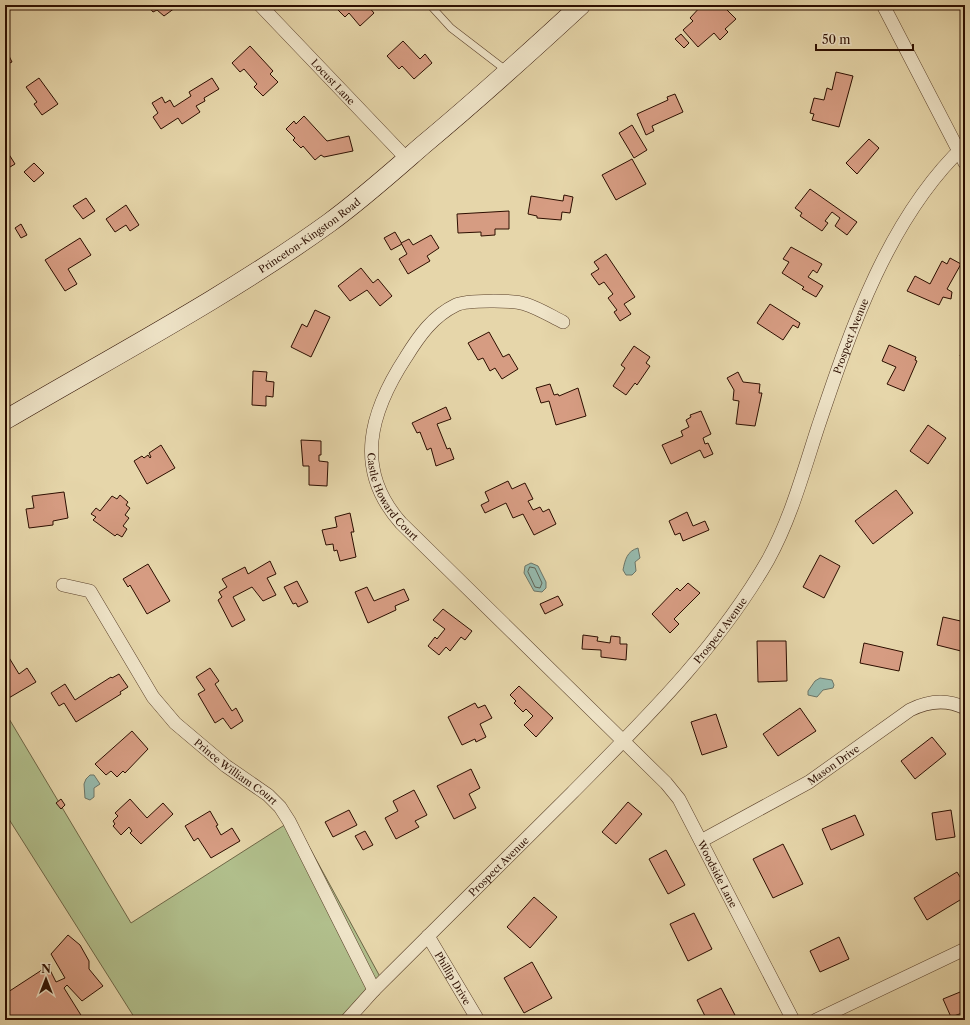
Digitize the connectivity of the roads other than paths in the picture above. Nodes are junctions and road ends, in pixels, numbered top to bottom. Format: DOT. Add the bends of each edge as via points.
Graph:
graph roads {
  1 [pos="260,5"];
  2 [pos="430,5"];
  3 [pos="581,5"];
  4 [pos="883,5"];
  5 [pos="509,72"];
  6 [pos="962,148"];
  7 [pos="407,159"];
  8 [pos="965,163"];
  9 [pos="563,322"];
  10 [pos="5,420"];
  11 [pos="63,585"];
  12 [pos="965,708"];
  13 [pos="622,742"];
  14 [pos="701,841"];
  15 [pos="428,936"];
  16 [pos="965,948"];
  17 [pos="374,990"];
  18 [pos="347,1020"];
  19 [pos="478,1020"];
  20 [pos="793,1020"];
  21 [pos="816,1020"];
  1 -- 7 [label="street, Locust Lane"];
  2 -- 5 [label="lane" via="451,28"];
  3 -- 5 [label="main road, Princeton-Kingston Road"];
  4 -- 6 [label="street"];
  5 -- 7 [label="main road, Princeton-Kingston Road"];
  6 -- 8 [label="street"];
  6 -- 13 [label="street, Prospect Avenue" via="923,193 879,269 863,304 799,492 768,558 724,627"];
  7 -- 10 [label="main road, Princeton-Kingston Road" via="329,222 266,265"];
  9 -- 13 [label="street, Castle Howard Court" via="524,303 482,301 457,304 435,318 404,360 382,400 373,427 372,465 384,501 401,523"];
  11 -- 17 [label="street, Prince William Court" via="90,591 153,697 175,723 280,807"];
  12 -- 14 [label="street, Mason Drive" via="947,702 934,702 910,710 809,782"];
  13 -- 14 [label="street, Woodside Lane" via="679,799"];
  13 -- 15 [label="street, Prospect Avenue"];
  14 -- 20 [label="street, Woodside Lane"];
  15 -- 17 [label="street, Prospect Avenue"];
  15 -- 19 [label="street, Phillip Drive"];
  16 -- 21 [label="street"];
  17 -- 18 [label="street, Prospect Avenue"];
}
